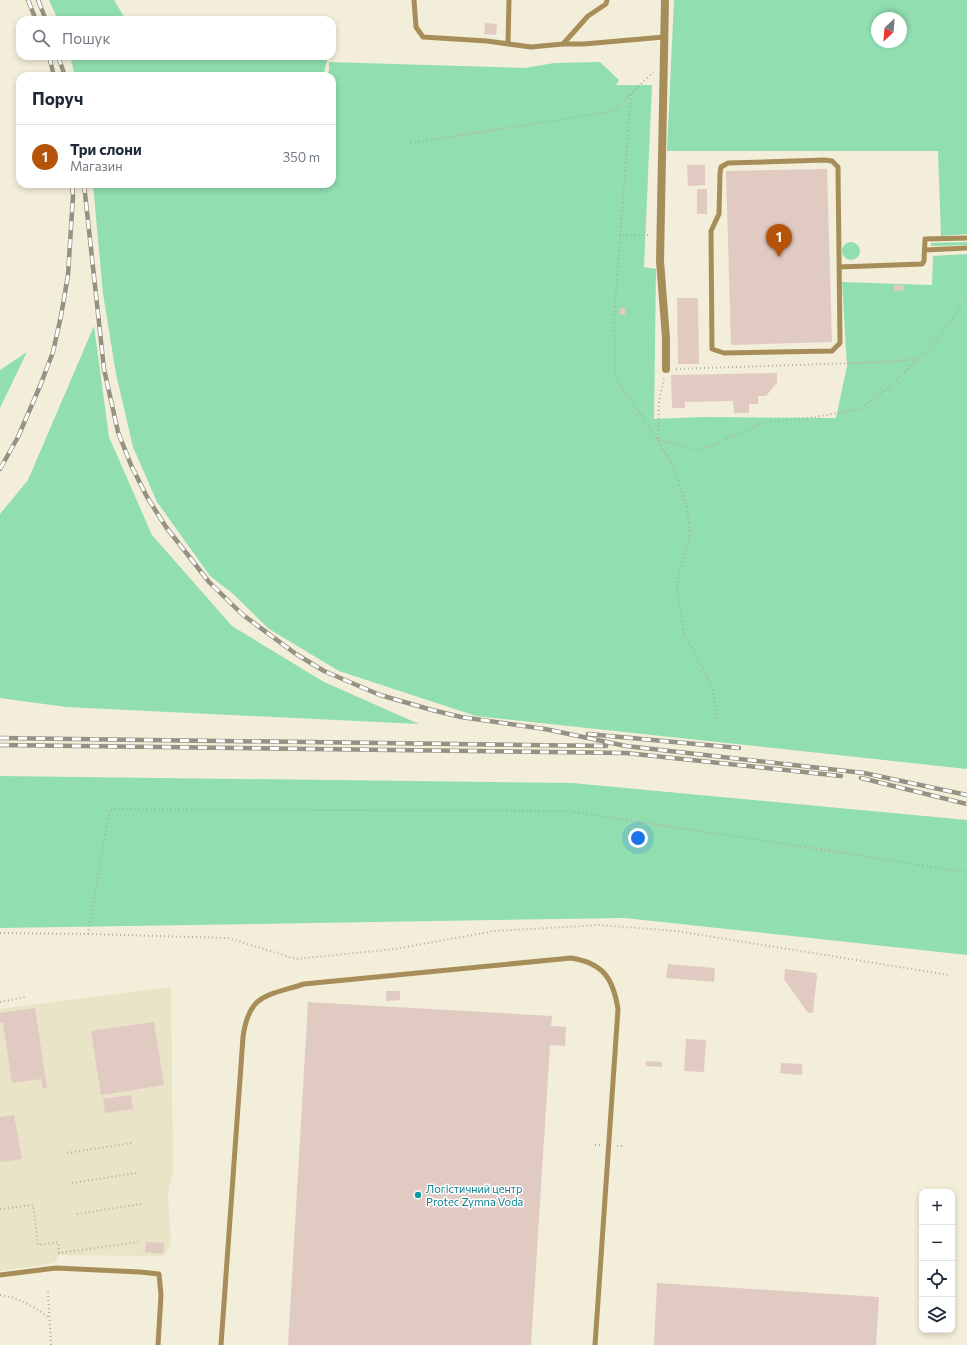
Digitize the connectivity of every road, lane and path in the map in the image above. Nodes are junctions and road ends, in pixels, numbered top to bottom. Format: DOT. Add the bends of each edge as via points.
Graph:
graph roads {
  1 [pos="414,0"];
  2 [pos="509,0"];
  3 [pos="606,0"];
  4 [pos="665,0"];
  5 [pos="664,37"];
  6 [pos="508,44"];
  7 [pos="563,44"];
  8 [pos="664,62"];
  9 [pos="631,95"];
  10 [pos="407,144"];
  11 [pos="620,235"];
  12 [pos="660,235"];
  13 [pos="967,238"];
  14 [pos="967,248"];
  15 [pos="925,250"];
  16 [pos="839,267"];
  17 [pos="967,298"];
  18 [pos="918,359"];
  19 [pos="666,369"];
  20 [pos="658,440"];
  21 [pos="717,721"];
  22 [pos="967,872"];
  23 [pos="0,933"];
  24 [pos="88,934"];
  25 [pos="949,975"];
  26 [pos="25,997"];
  27 [pos="0,1002"];
  28 [pos="132,1143"];
  29 [pos="595,1145"];
  30 [pos="601,1145"];
  31 [pos="618,1146"];
  32 [pos="623,1146"];
  33 [pos="67,1153"];
  34 [pos="136,1173"];
  35 [pos="72,1183"];
  36 [pos="141,1204"];
  37 [pos="0,1209"];
  38 [pos="77,1214"];
  39 [pos="138,1242"];
  40 [pos="0,1275"];
  41 [pos="48,1292"];
  42 [pos="0,1295"];
  43 [pos="49,1318"];
  44 [pos="51,1345"];
  45 [pos="158,1345"];
  46 [pos="221,1345"];
  47 [pos="595,1345"];
  1 -- 6 [label="lane" via="416,26 423,37"];
  2 -- 6 [label="lane"];
  3 -- 7 [label="lane" via="606,4 588,16"];
  4 -- 5 [label="street"];
  5 -- 7 [label="lane"];
  5 -- 8 [label="street"];
  6 -- 7 [label="lane"];
  8 -- 9 [label="path"];
  8 -- 12 [label="street"];
  9 -- 10 [label="path" via="614,111"];
  9 -- 11 [label="path"];
  11 -- 12 [label="path"];
  11 -- 20 [label="path" via="614,318 616,379"];
  12 -- 19 [label="street"];
  13 -- 15 [label="lane" via="925,239"];
  14 -- 15 [label="lane"];
  15 -- 16 [label="lane" via="922,264"];
  16 -- 16 [label="lane" via="838,167 832,161 728,163 721,167 720,214 710,231 712,349 724,353 832,351 840,343"];
  17 -- 18 [label="path" via="940,337"];
  18 -- 19 [label="path"];
  18 -- 20 [label="path" via="889,388 860,409 761,423 699,450"];
  19 -- 20 [label="path" via="659,401"];
  20 -- 21 [label="path" via="676,472 687,507 690,536 677,588 684,634 713,690"];
  22 -- 24 [label="path" via="568,811 110,808"];
  23 -- 24 [label="path"];
  24 -- 25 [label="path" via="228,938 296,959 395,949 495,931 599,925 676,931"];
  26 -- 27 [label="path"];
  28 -- 33 [label="path"];
  29 -- 30 [label="path"];
  31 -- 32 [label="path"];
  34 -- 35 [label="path"];
  36 -- 38 [label="path"];
  37 -- 39 [label="path" via="33,1205 38,1245 58,1242 59,1253"];
  40 -- 45 [label="lane" via="56,1268 158,1274 161,1295"];
  41 -- 43 [label="path"];
  42 -- 43 [label="path" via="14,1297"];
  43 -- 44 [label="path"];
  46 -- 47 [label="lane" via="243,1037 249,1011 257,1001 304,984 571,958 589,962 601,970 610,981 618,1009"];
}
